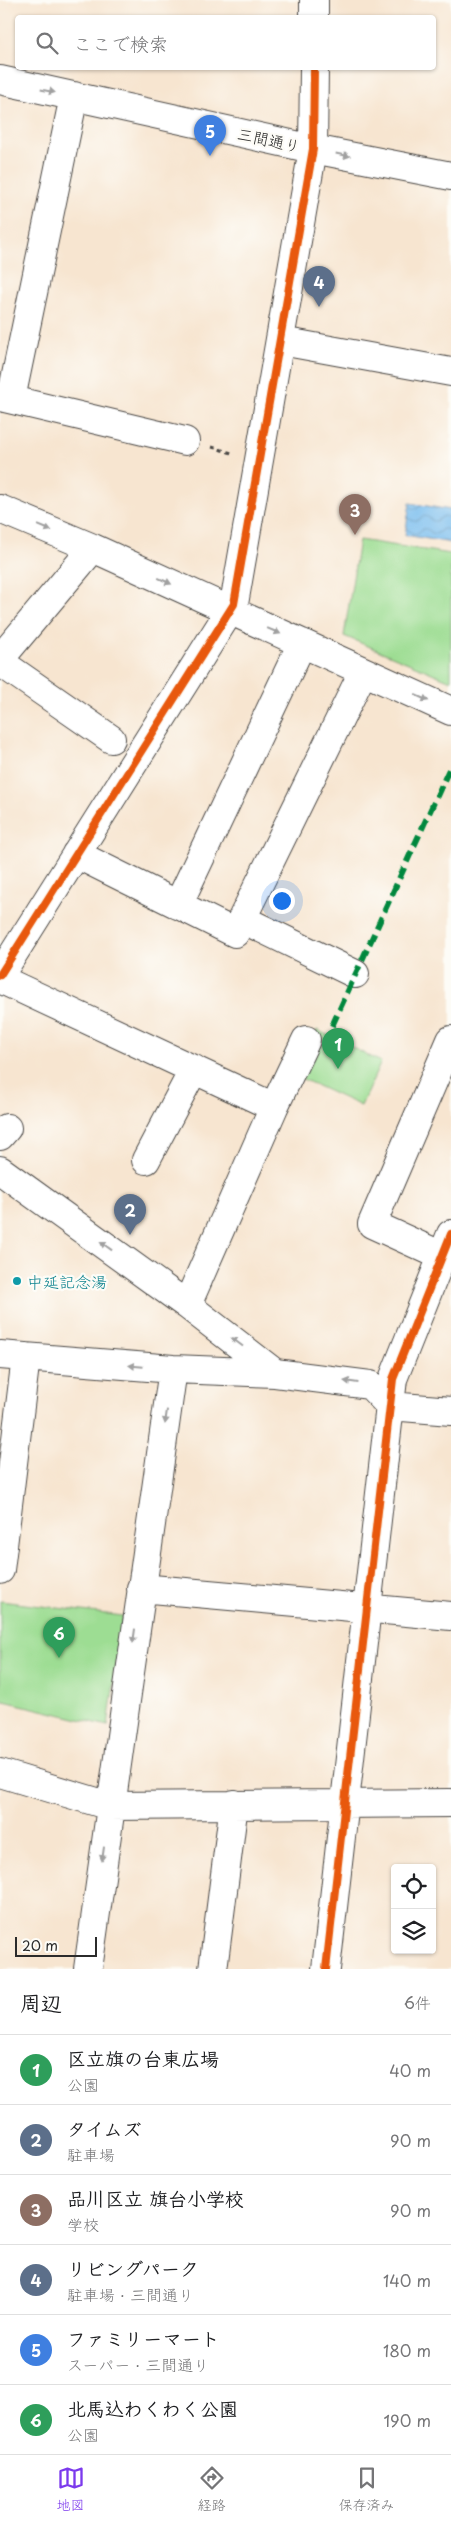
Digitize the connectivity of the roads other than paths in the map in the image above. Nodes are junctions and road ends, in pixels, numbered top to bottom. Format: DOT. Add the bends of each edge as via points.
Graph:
graph roads {
  1 [pos="314,0"];
  2 [pos="314,15"];
  3 [pos="314,70"];
  4 [pos="0,80"];
  5 [pos="74,96"];
  6 [pos="312,148"];
  7 [pos="451,176"];
  8 [pos="281,341"];
  9 [pos="451,372"];
  10 [pos="6,398"];
  11 [pos="185,441"];
  12 [pos="0,510"];
  13 [pos="94,548"];
  14 [pos="229,611"];
  15 [pos="302,643"];
  16 [pos="0,660"];
  17 [pos="363,672"];
  18 [pos="451,711"];
  19 [pos="111,739"];
  20 [pos="76,854"];
  21 [pos="178,905"];
  22 [pos="242,919"];
  23 [pos="9,939"];
  24 [pos="354,974"];
  25 [pos="0,977"];
  26 [pos="306,1040"];
  27 [pos="451,1040"];
  28 [pos="194,1070"];
  29 [pos="274,1107"];
  30 [pos="146,1160"];
  31 [pos="0,1170"];
  32 [pos="448,1242"];
  33 [pos="188,1305"];
  34 [pos="13,1356"];
  35 [pos="173,1369"];
  36 [pos="275,1373"];
  37 [pos="390,1406"];
  38 [pos="451,1411"];
  39 [pos="0,1570"];
  40 [pos="141,1588"];
  41 [pos="368,1608"];
  42 [pos="451,1616"];
  43 [pos="0,1773"];
  44 [pos="451,1802"];
  45 [pos="346,1803"];
  46 [pos="234,1804"];
  47 [pos="110,1806"];
  48 [pos="88,1969"];
  49 [pos="213,1969"];
  50 [pos="326,1969"];
  1 -- 2 [label="street"];
  3 -- 6 [label="street"];
  4 -- 5 [label="street, 三間通り, one-way"];
  5 -- 6 [label="street, 三間通り"];
  5 -- 10 [label="street"];
  6 -- 7 [label="street, 三間通り, one-way"];
  6 -- 8 [label="street"];
  8 -- 9 [label="street"];
  8 -- 14 [label="street" via="235,598"];
  10 -- 11 [label="street"];
  12 -- 13 [label="street, one-way"];
  13 -- 14 [label="street, one-way"];
  13 -- 16 [label="street"];
  14 -- 15 [label="street, one-way"];
  14 -- 20 [label="street"];
  15 -- 17 [label="street"];
  15 -- 21 [label="street"];
  16 -- 19 [label="street"];
  17 -- 18 [label="street, one-way"];
  17 -- 22 [label="street"];
  20 -- 21 [label="street"];
  20 -- 23 [label="street"];
  21 -- 22 [label="street" via="235,933"];
  22 -- 24 [label="street"];
  23 -- 25 [label="street"];
  25 -- 28 [label="street"];
  26 -- 29 [label="street"];
  27 -- 32 [label="street" via="372,1224"];
  28 -- 29 [label="street"];
  28 -- 30 [label="street"];
  29 -- 33 [label="street"];
  33 -- 31 [label="street, one-way"];
  32 -- 37 [label="street" via="393,1379"];
  36 -- 33 [label="street, one-way"];
  35 -- 34 [label="street, one-way"];
  34 -- 39 [label="street"];
  35 -- 36 [label="street"];
  35 -- 40 [label="street, one-way"];
  37 -- 36 [label="street, one-way" via="370,1385"];
  37 -- 38 [label="street"];
  37 -- 41 [label="street"];
  40 -- 41 [label="street"];
  40 -- 47 [label="street, one-way"];
  41 -- 42 [label="street"];
  41 -- 45 [label="street"];
  43 -- 47 [label="street"];
  44 -- 45 [label="street"];
  45 -- 46 [label="street"];
  45 -- 50 [label="street"];
  46 -- 47 [label="street"];
  46 -- 49 [label="street"];
  47 -- 48 [label="street, one-way"];
}
